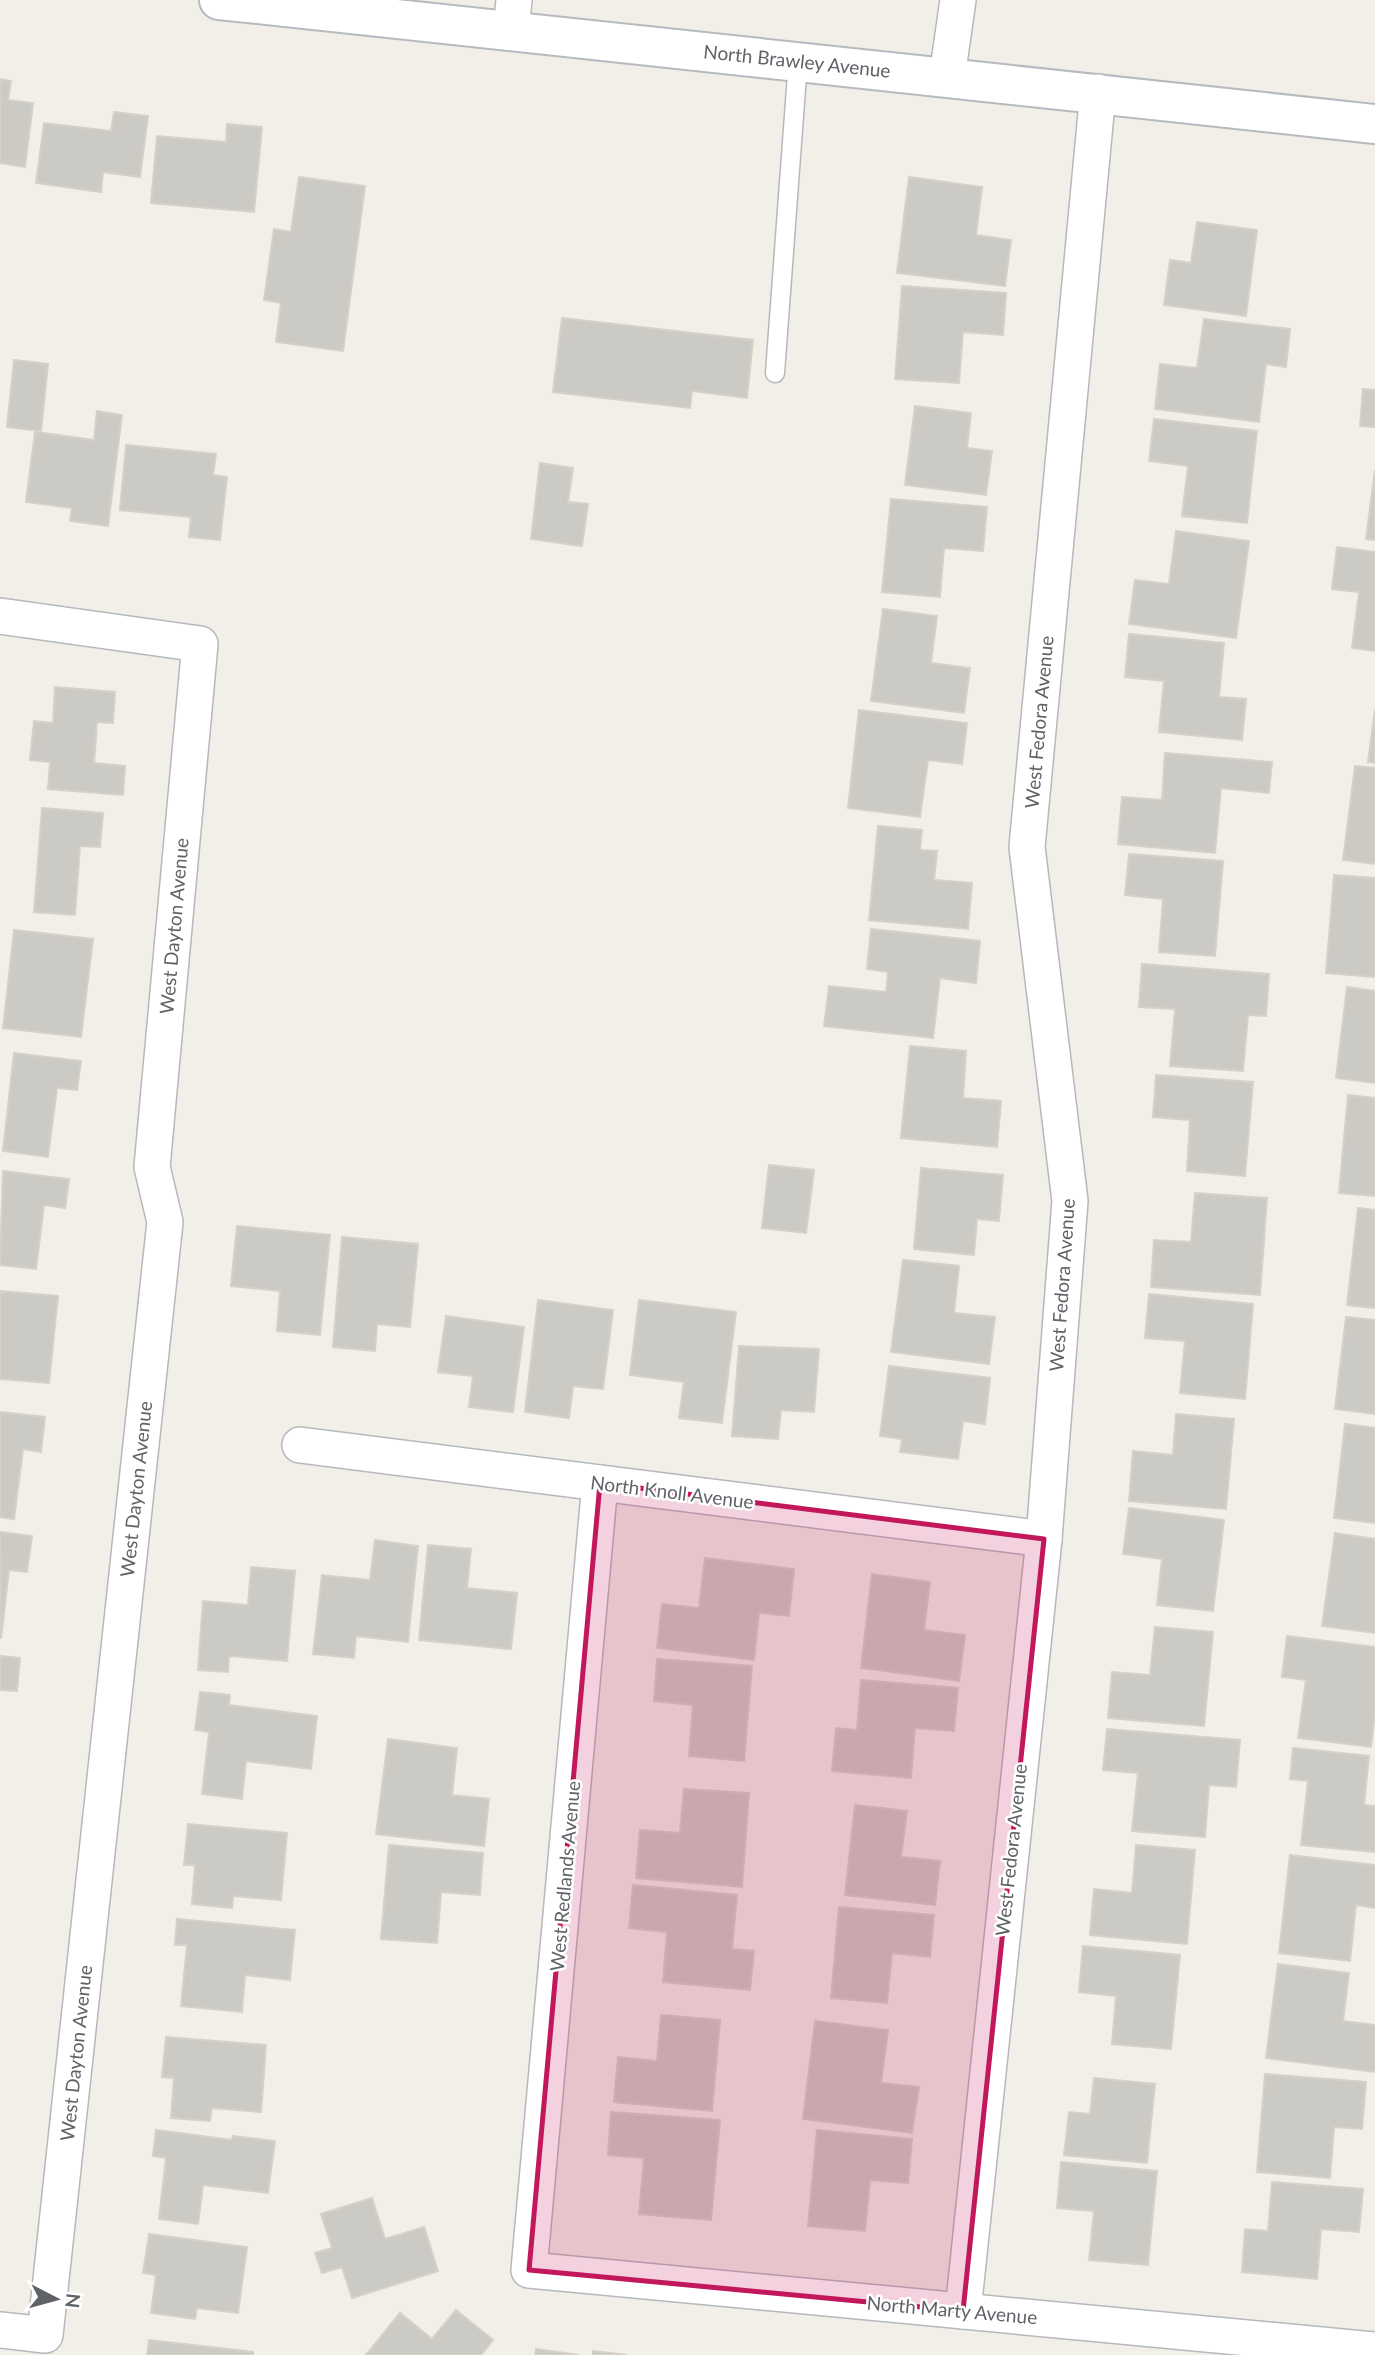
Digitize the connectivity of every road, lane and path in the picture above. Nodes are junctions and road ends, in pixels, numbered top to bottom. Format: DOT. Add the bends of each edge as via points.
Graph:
graph roads {
  1 [pos="219,0"];
  2 [pos="958,0"];
  3 [pos="512,15"];
  4 [pos="798,61"];
  5 [pos="947,77"];
  6 [pos="1098,92"];
  7 [pos="1375,124"];
  8 [pos="775,373"];
  9 [pos="0,616"];
  10 [pos="300,1445"];
  11 [pos="600,1483"];
  12 [pos="1044,1539"];
  13 [pos="529,2270"];
  14 [pos="962,2311"];
  15 [pos="0,2330"];
  16 [pos="1375,2350"];
  1 -- 3 [label="street, North Brawley Avenue"];
  2 -- 5 [label="street"];
  3 -- 4 [label="street, North Brawley Avenue"];
  4 -- 5 [label="street, North Brawley Avenue"];
  4 -- 8 [label="lane"];
  5 -- 6 [label="street, North Brawley Avenue"];
  6 -- 7 [label="street, North Brawley Avenue"];
  6 -- 12 [label="street, West Fedora Avenue" via="1027,848 1070,1201"];
  9 -- 15 [label="street, West Dayton Avenue" via="200,644 152,1167 165,1222 45,2335"];
  10 -- 11 [label="street, North Knoll Avenue"];
  11 -- 12 [label="street, North Knoll Avenue"];
  11 -- 13 [label="street, West Redlands Avenue"];
  12 -- 14 [label="street, West Fedora Avenue"];
  13 -- 14 [label="street, North Marty Avenue"];
  14 -- 16 [label="street, North Marty Avenue"];
}
